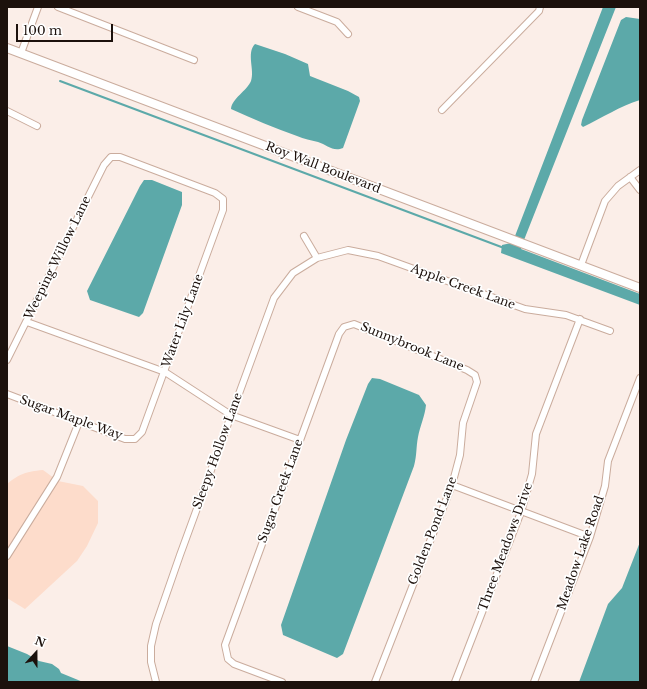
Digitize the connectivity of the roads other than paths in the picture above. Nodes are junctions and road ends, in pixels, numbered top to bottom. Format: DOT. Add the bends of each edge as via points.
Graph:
graph roads {
  1 [pos="38,7"];
  2 [pos="58,7"];
  3 [pos="298,7"];
  4 [pos="540,7"];
  5 [pos="348,34"];
  6 [pos="7,48"];
  7 [pos="21,53"];
  8 [pos="194,60"];
  9 [pos="442,110"];
  10 [pos="7,111"];
  11 [pos="36,126"];
  12 [pos="640,170"];
  13 [pos="630,177"];
  14 [pos="640,190"];
  15 [pos="223,199"];
  16 [pos="304,236"];
  17 [pos="317,258"];
  18 [pos="581,265"];
  19 [pos="640,288"];
  20 [pos="580,319"];
  21 [pos="27,322"];
  22 [pos="347,326"];
  23 [pos="610,331"];
  24 [pos="7,360"];
  25 [pos="165,372"];
  26 [pos="475,375"];
  27 [pos="640,378"];
  28 [pos="7,394"];
  29 [pos="231,415"];
  30 [pos="79,422"];
  31 [pos="135,440"];
  32 [pos="300,440"];
  33 [pos="452,485"];
  34 [pos="521,512"];
  35 [pos="590,537"];
  36 [pos="7,556"];
  37 [pos="156,682"];
  38 [pos="282,682"];
  39 [pos="375,682"];
  40 [pos="455,682"];
  41 [pos="534,682"];
  1 -- 7 [label="street"];
  2 -- 8 [label="street"];
  3 -- 5 [label="street" via="337,22"];
  4 -- 9 [label="street"];
  6 -- 7 [label="street, Roy Wall Boulevard"];
  7 -- 18 [label="street, Roy Wall Boulevard"];
  10 -- 11 [label="street"];
  12 -- 13 [label="street"];
  13 -- 14 [label="street"];
  13 -- 18 [label="street" via="605,201"];
  15 -- 21 [label="street, Weeping Willow Lane" via="215,193 120,157 112,157 104,165"];
  15 -- 25 [label="street, Water Lily Lane" via="222,210"];
  16 -- 17 [label="street"];
  17 -- 20 [label="street, Apple Creek Lane" via="348,250 378,256 525,309"];
  17 -- 29 [label="street, Sleepy Hollow Lane" via="293,273 274,298"];
  18 -- 19 [label="street, Roy Wall Boulevard"];
  20 -- 23 [label="street, Apple Creek Lane"];
  20 -- 34 [label="street, Three Meadows Drive" via="536,434 532,474"];
  21 -- 24 [label="street, Weeping Willow Lane"];
  21 -- 25 [label="street"];
  22 -- 26 [label="street, Sunnybrook Lane" via="354,324"];
  22 -- 32 [label="street, Sugar Creek Lane" via="339,334"];
  25 -- 29 [label="street"];
  25 -- 31 [label="street, Water Lily Lane" via="142,432"];
  26 -- 33 [label="street, Golden Pond Lane" via="477,382 463,423 460,454"];
  27 -- 35 [label="street, Meadow Lake Road" via="608,461 605,486"];
  28 -- 30 [label="street, Sugar Maple Way"];
  29 -- 32 [label="street"];
  29 -- 37 [label="street, Sleepy Hollow Lane" via="156,624 151,646 151,662"];
  30 -- 31 [label="street, Sugar Maple Way" via="125,439"];
  30 -- 36 [label="street" via="57,477"];
  32 -- 38 [label="street, Sugar Creek Lane" via="225,645 228,659 234,664"];
  33 -- 34 [label="street"];
  33 -- 39 [label="street, Golden Pond Lane"];
  34 -- 35 [label="street"];
  34 -- 40 [label="street, Three Meadows Drive"];
  35 -- 41 [label="street, Meadow Lake Road"];
}
